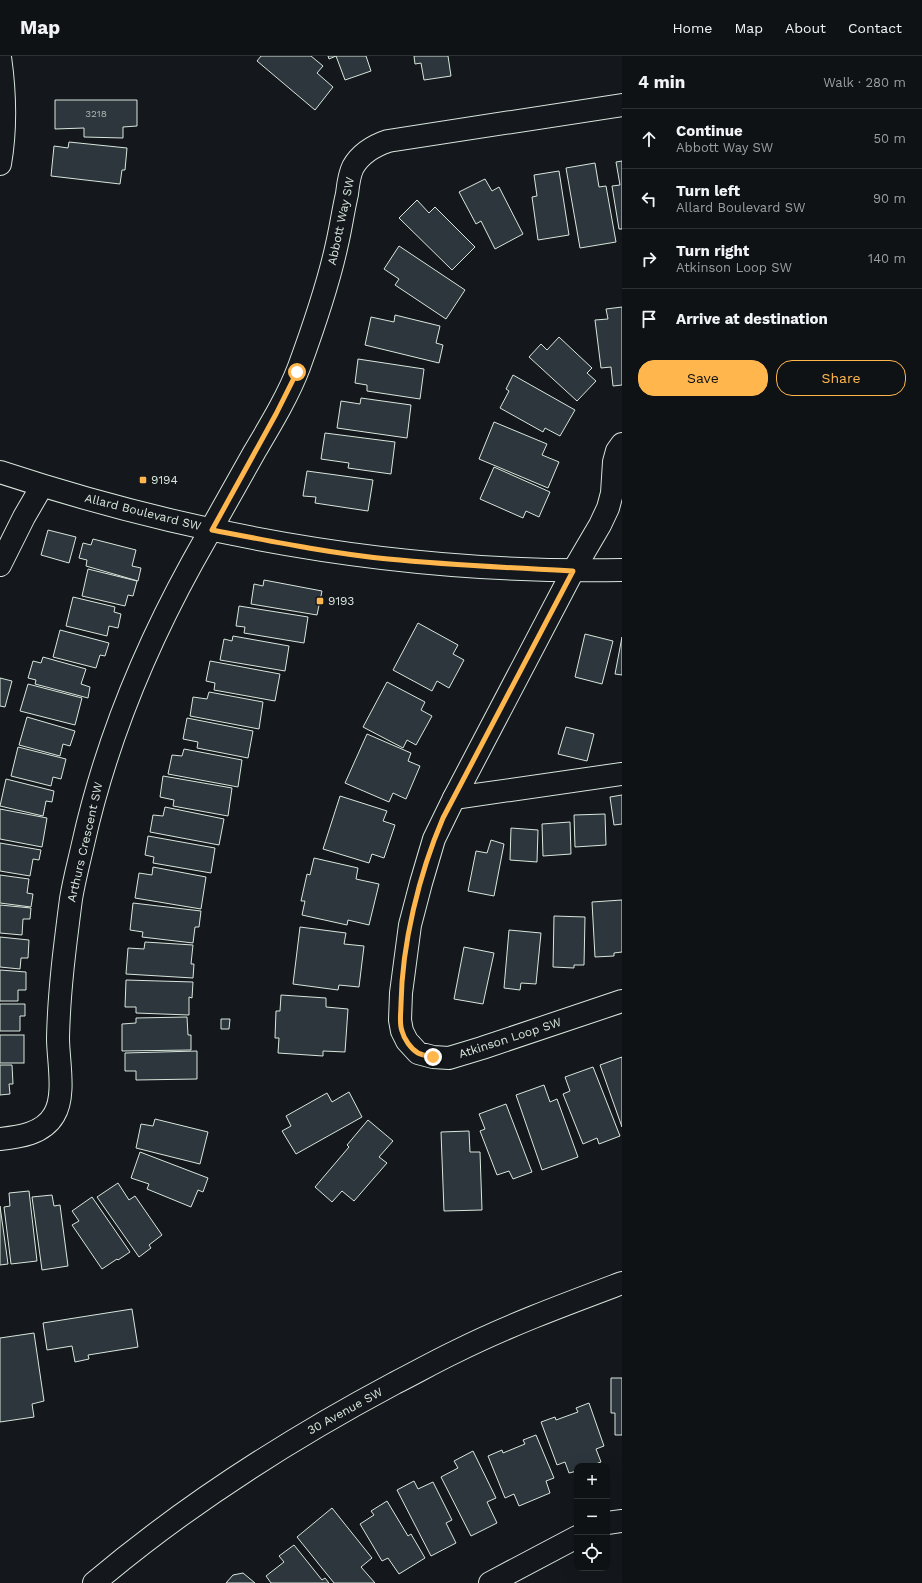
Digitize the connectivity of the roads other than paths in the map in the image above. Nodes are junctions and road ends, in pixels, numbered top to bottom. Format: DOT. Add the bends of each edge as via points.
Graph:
graph roads {
  1 [pos="0,57"];
  2 [pos="622,105"];
  3 [pos="0,164"];
  4 [pos="622,444"];
  5 [pos="0,472"];
  6 [pos="42,486"];
  7 [pos="212,530"];
  8 [pos="0,565"];
  9 [pos="622,570"];
  10 [pos="573,571"];
  11 [pos="622,774"];
  12 [pos="454,798"];
  13 [pos="622,1001"];
  14 [pos="0,1140"];
  15 [pos="622,1283"];
  16 [pos="622,1521"];
  17 [pos="610,1523"];
  18 [pos="574,1539"];
  19 [pos="94,1583"];
  20 [pos="490,1583"];
  1 -- 3 [label="street" via="4,89 4,123"];
  2 -- 7 [label="street, Abbott Way SW" via="388,141 365,151 352,170 327,287 297,372"];
  4 -- 10 [label="street, Atkinson Loop SW" via="614,462 612,493 608,508"];
  5 -- 6 [label="street, Allard Boulevard SW"];
  6 -- 7 [label="street, Allard Boulevard SW"];
  6 -- 8 [label="street"];
  7 -- 10 [label="street, Allard Boulevard SW" via="283,544 387,559"];
  7 -- 14 [label="street, Arthurs Crescent SW" via="174,597 136,676 93,798 72,893 65,942 58,1039 60,1085 54,1116 45,1126 34,1132"];
  9 -- 10 [label="street, Allard Boulevard SW"];
  10 -- 12 [label="street, Atkinson Loop SW"];
  11 -- 12 [label="street"];
  12 -- 13 [label="street, Atkinson Loop SW" via="434,839 410,925 401,993 401,1025 407,1041 418,1053 449,1058"];
  15 -- 19 [label="street, 30 Avenue SW" via="565,1304 455,1352 345,1410 199,1502 134,1548"];
  16 -- 17 [label="street"];
  18 -- 20 [label="street"];
}
